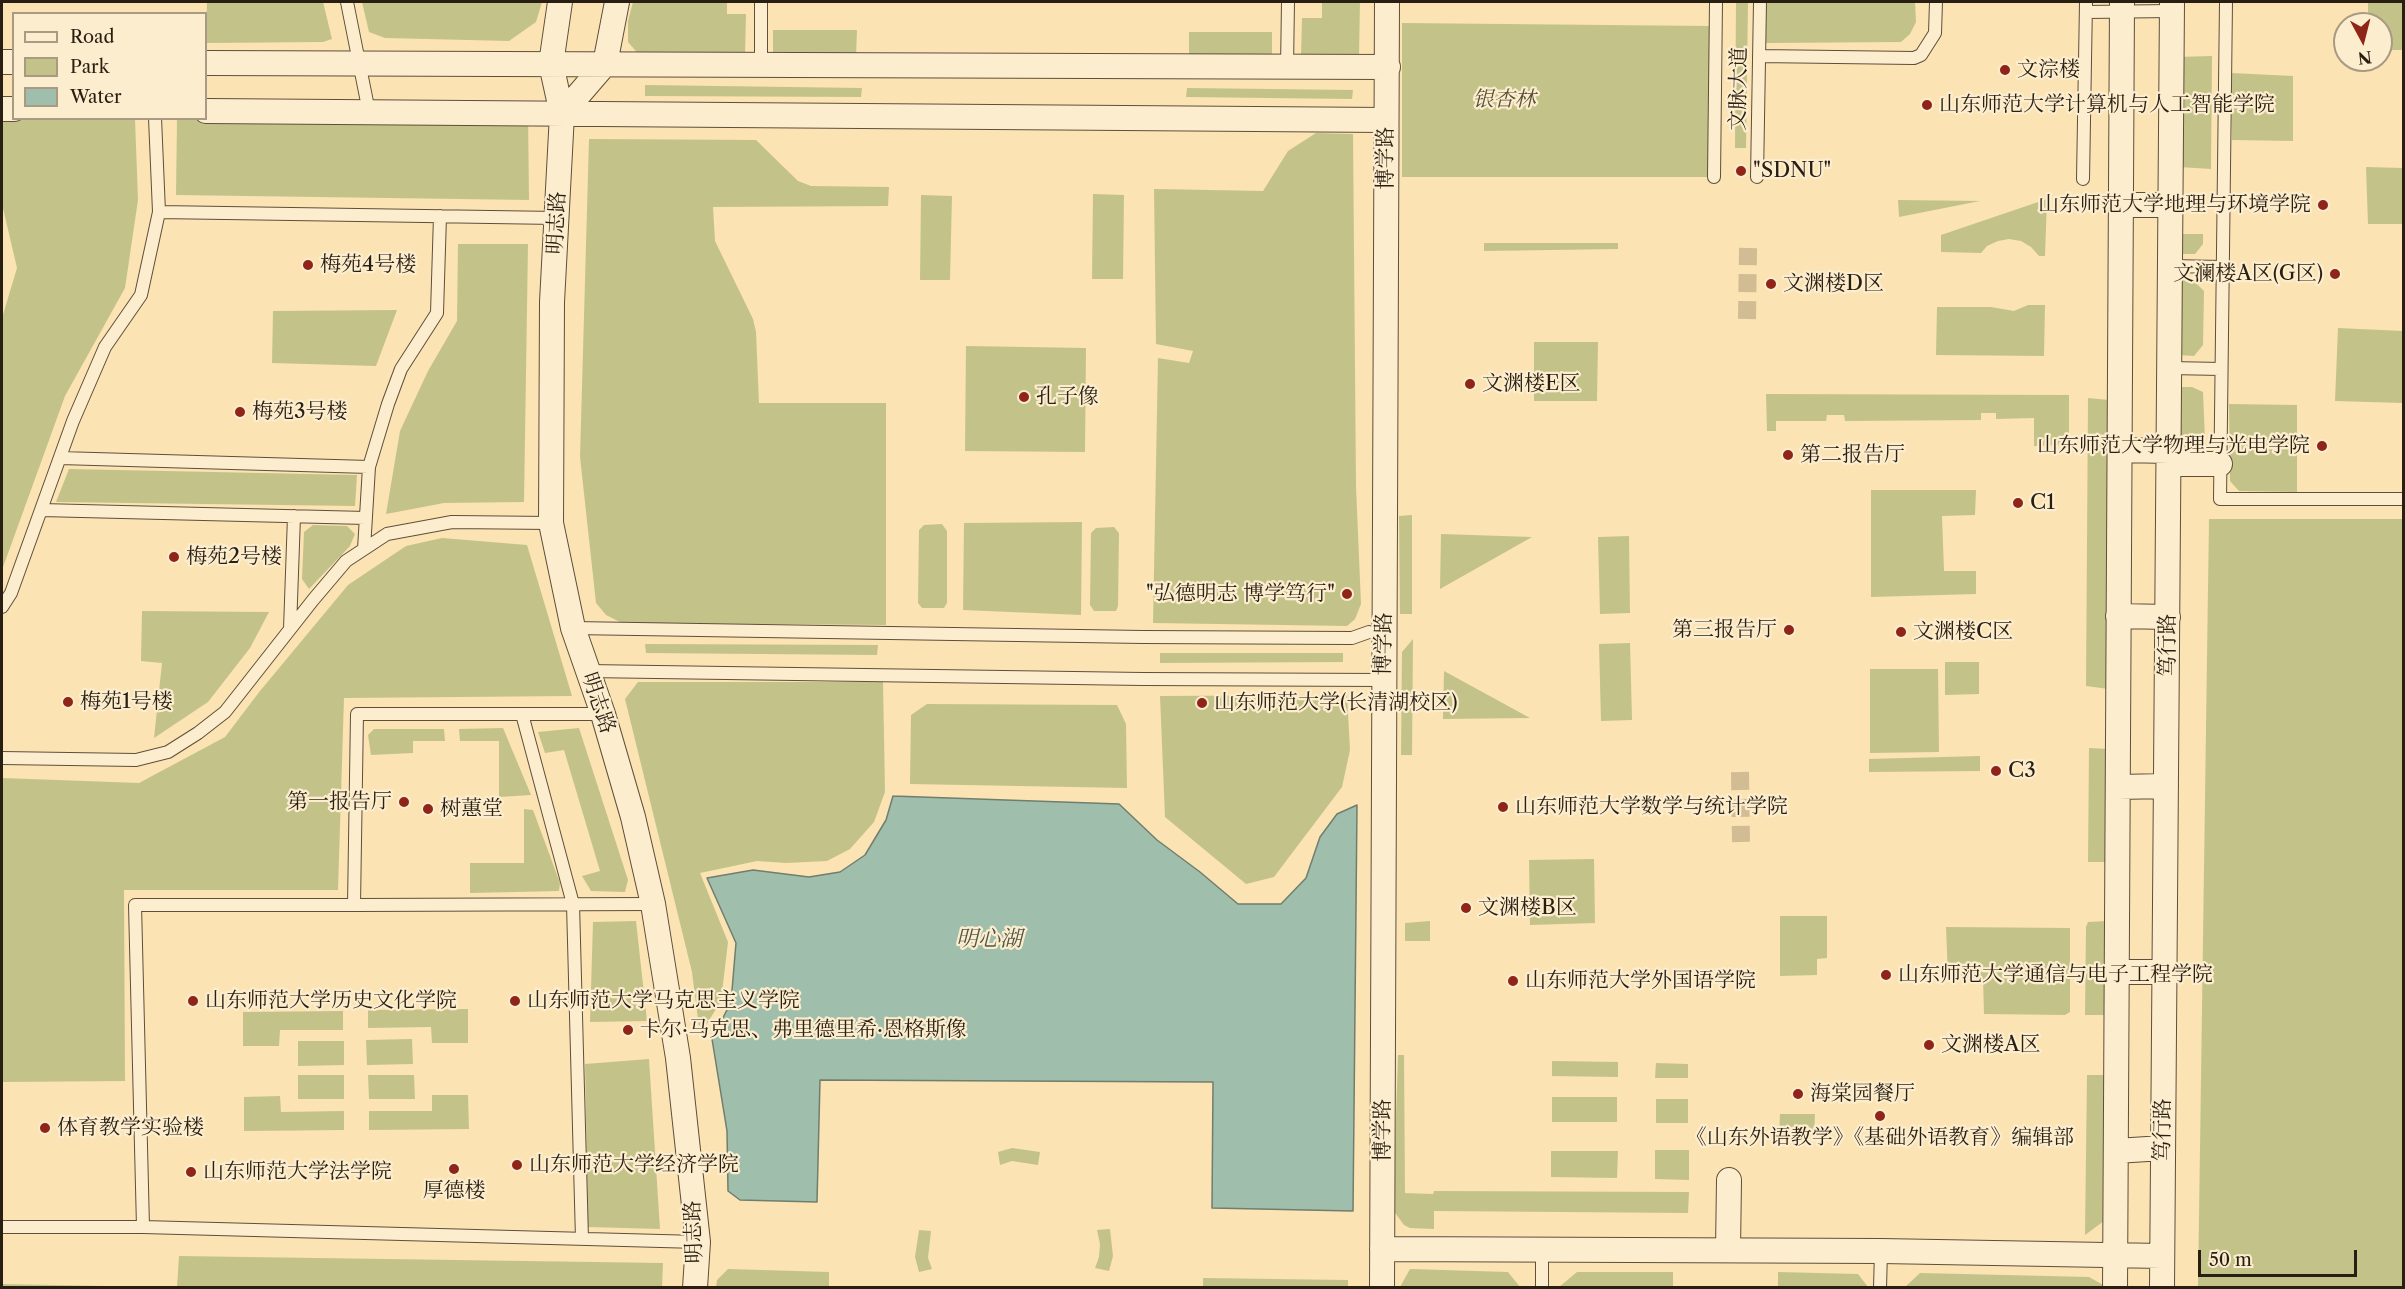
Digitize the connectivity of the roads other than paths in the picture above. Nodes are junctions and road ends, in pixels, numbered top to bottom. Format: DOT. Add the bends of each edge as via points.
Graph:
graph roads {
  1 [pos="347,2"];
  2 [pos="560,2"];
  3 [pos="617,2"];
  4 [pos="761,2"];
  5 [pos="1288,2"];
  6 [pos="1387,2"];
  7 [pos="1716,2"];
  8 [pos="1760,2"];
  9 [pos="1936,2"];
  10 [pos="2226,2"];
  11 [pos="2172,6"];
  12 [pos="2086,7"];
  13 [pos="2122,7"];
  14 [pos="1759,56"];
  15 [pos="207,63"];
  16 [pos="360,64"];
  17 [pos="551,64"];
  18 [pos="605,64"];
  19 [pos="761,65"];
  20 [pos="1287,67"];
  21 [pos="1388,67"];
  22 [pos="207,111"];
  23 [pos="369,112"];
  24 [pos="562,114"];
  25 [pos="155,120"];
  26 [pos="1386,120"];
  27 [pos="1714,177"];
  28 [pos="1757,177"];
  29 [pos="2083,179"];
  30 [pos="2121,205"];
  31 [pos="2171,205"];
  32 [pos="159,212"];
  33 [pos="440,216"];
  34 [pos="557,218"];
  35 [pos="2170,266"];
  36 [pos="2222,267"];
  37 [pos="2170,368"];
  38 [pos="2221,369"];
  39 [pos="2119,450"];
  40 [pos="2169,457"];
  41 [pos="60,458"];
  42 [pos="2220,464"];
  43 [pos="369,467"];
  44 [pos="2403,499"];
  45 [pos="41,510"];
  46 [pos="294,516"];
  47 [pos="366,518"];
  48 [pos="551,523"];
  49 [pos="364,549"];
  50 [pos="2,607"];
  51 [pos="2118,616"];
  52 [pos="2168,617"];
  53 [pos="290,628"];
  54 [pos="573,628"];
  55 [pos="1369,632"];
  56 [pos="587,671"];
  57 [pos="1384,680"];
  58 [pos="522,714"];
  59 [pos="603,714"];
  60 [pos="2,758"];
  61 [pos="2166,786"];
  62 [pos="2118,787"];
  63 [pos="573,904"];
  64 [pos="653,904"];
  65 [pos="354,905"];
  66 [pos="2117,972"];
  67 [pos="2165,972"];
  68 [pos="2163,1148"];
  69 [pos="2116,1151"];
  70 [pos="1729,1180"];
  71 [pos="2,1227"];
  72 [pos="143,1227"];
  73 [pos="582,1239"];
  74 [pos="698,1242"];
  75 [pos="1382,1249"];
  76 [pos="1542,1249"];
  77 [pos="1728,1250"];
  78 [pos="1881,1251"];
  79 [pos="2115,1255"];
  80 [pos="2162,1256"];
  81 [pos="695,1287"];
  82 [pos="1382,1287"];
  83 [pos="1542,1287"];
  84 [pos="1880,1287"];
  85 [pos="2115,1287"];
  86 [pos="2162,1287"];
  1 -- 16 [label="lane"];
  2 -- 17 [label="street"];
  3 -- 18 [label="street"];
  4 -- 19 [label="lane"];
  5 -- 20 [label="lane"];
  6 -- 21 [label="street, 博学路"];
  7 -- 27 [label="lane, 文脉大道"];
  8 -- 14 [label="lane, 文脉大道"];
  9 -- 14 [label="lane" via="1935,33 1921,55 1914,58"];
  10 -- 36 [label="lane"];
  11 -- 13 [label="lane"];
  11 -- 31 [label="street, 笃行路"];
  12 -- 13 [label="lane"];
  12 -- 29 [label="lane"];
  13 -- 30 [label="street"];
  14 -- 28 [label="lane, 文脉大道"];
  15 -- 16 [label="street"];
  16 -- 17 [label="street"];
  16 -- 23 [label="lane"];
  17 -- 18 [label="street"];
  17 -- 24 [label="street, 明志路"];
  18 -- 19 [label="street"];
  18 -- 24 [label="street"];
  19 -- 20 [label="street"];
  20 -- 21 [label="street"];
  21 -- 26 [label="street, 博学路"];
  22 -- 23 [label="street"];
  23 -- 24 [label="street"];
  24 -- 26 [label="street"];
  24 -- 34 [label="street, 明志路"];
  25 -- 32 [label="lane"];
  26 -- 57 [label="street, 博学路"];
  30 -- 31 [label="street"];
  30 -- 39 [label="street"];
  31 -- 35 [label="street, 笃行路"];
  32 -- 33 [label="lane"];
  32 -- 41 [label="lane" via="141,295 105,347"];
  33 -- 34 [label="lane"];
  33 -- 43 [label="lane" via="437,313 401,369"];
  34 -- 48 [label="street, 明志路" via="552,302"];
  35 -- 36 [label="lane"];
  35 -- 37 [label="street, 笃行路"];
  36 -- 38 [label="lane"];
  37 -- 38 [label="lane"];
  37 -- 40 [label="street, 笃行路"];
  38 -- 42 [label="lane"];
  39 -- 40 [label="street"];
  39 -- 51 [label="street"];
  40 -- 42 [label="street"];
  40 -- 52 [label="street, 笃行路"];
  41 -- 43 [label="lane"];
  41 -- 45 [label="lane"];
  42 -- 44 [label="lane" via="2220,499"];
  43 -- 47 [label="lane"];
  45 -- 46 [label="lane"];
  45 -- 50 [label="lane" via="11,593"];
  46 -- 47 [label="lane"];
  46 -- 53 [label="lane"];
  47 -- 49 [label="lane"];
  48 -- 49 [label="lane" via="452,522 387,534"];
  48 -- 54 [label="street, 明志路"];
  49 -- 53 [label="lane" via="346,561"];
  51 -- 52 [label="street"];
  51 -- 62 [label="street"];
  52 -- 61 [label="street, 笃行路"];
  53 -- 60 [label="lane" via="225,712 168,752 136,760"];
  54 -- 55 [label="lane" via="1143,638 1352,638"];
  54 -- 56 [label="street, 明志路"];
  56 -- 57 [label="lane"];
  56 -- 59 [label="street, 明志路"];
  57 -- 75 [label="street, 博学路"];
  58 -- 59 [label="lane"];
  58 -- 63 [label="lane"];
  58 -- 65 [label="lane" via="357,714"];
  59 -- 64 [label="street, 明志路"];
  61 -- 62 [label="street"];
  61 -- 67 [label="street, 笃行路"];
  62 -- 66 [label="street"];
  63 -- 64 [label="lane"];
  63 -- 65 [label="lane"];
  63 -- 73 [label="lane"];
  64 -- 74 [label="street, 明志路" via="678,1058"];
  65 -- 72 [label="lane" via="135,905"];
  66 -- 67 [label="street"];
  66 -- 69 [label="street"];
  67 -- 68 [label="street, 笃行路"];
  68 -- 69 [label="street"];
  68 -- 80 [label="street, 笃行路"];
  69 -- 79 [label="street"];
  70 -- 77 [label="street"];
  71 -- 72 [label="lane"];
  72 -- 73 [label="lane"];
  73 -- 74 [label="lane"];
  74 -- 81 [label="street, 明志路"];
  75 -- 76 [label="street"];
  75 -- 82 [label="street, 博学路"];
  76 -- 77 [label="street"];
  76 -- 83 [label="lane"];
  77 -- 78 [label="street"];
  78 -- 79 [label="street"];
  78 -- 84 [label="lane"];
  79 -- 80 [label="street"];
  79 -- 85 [label="street"];
  80 -- 86 [label="street, 笃行路"];
}
